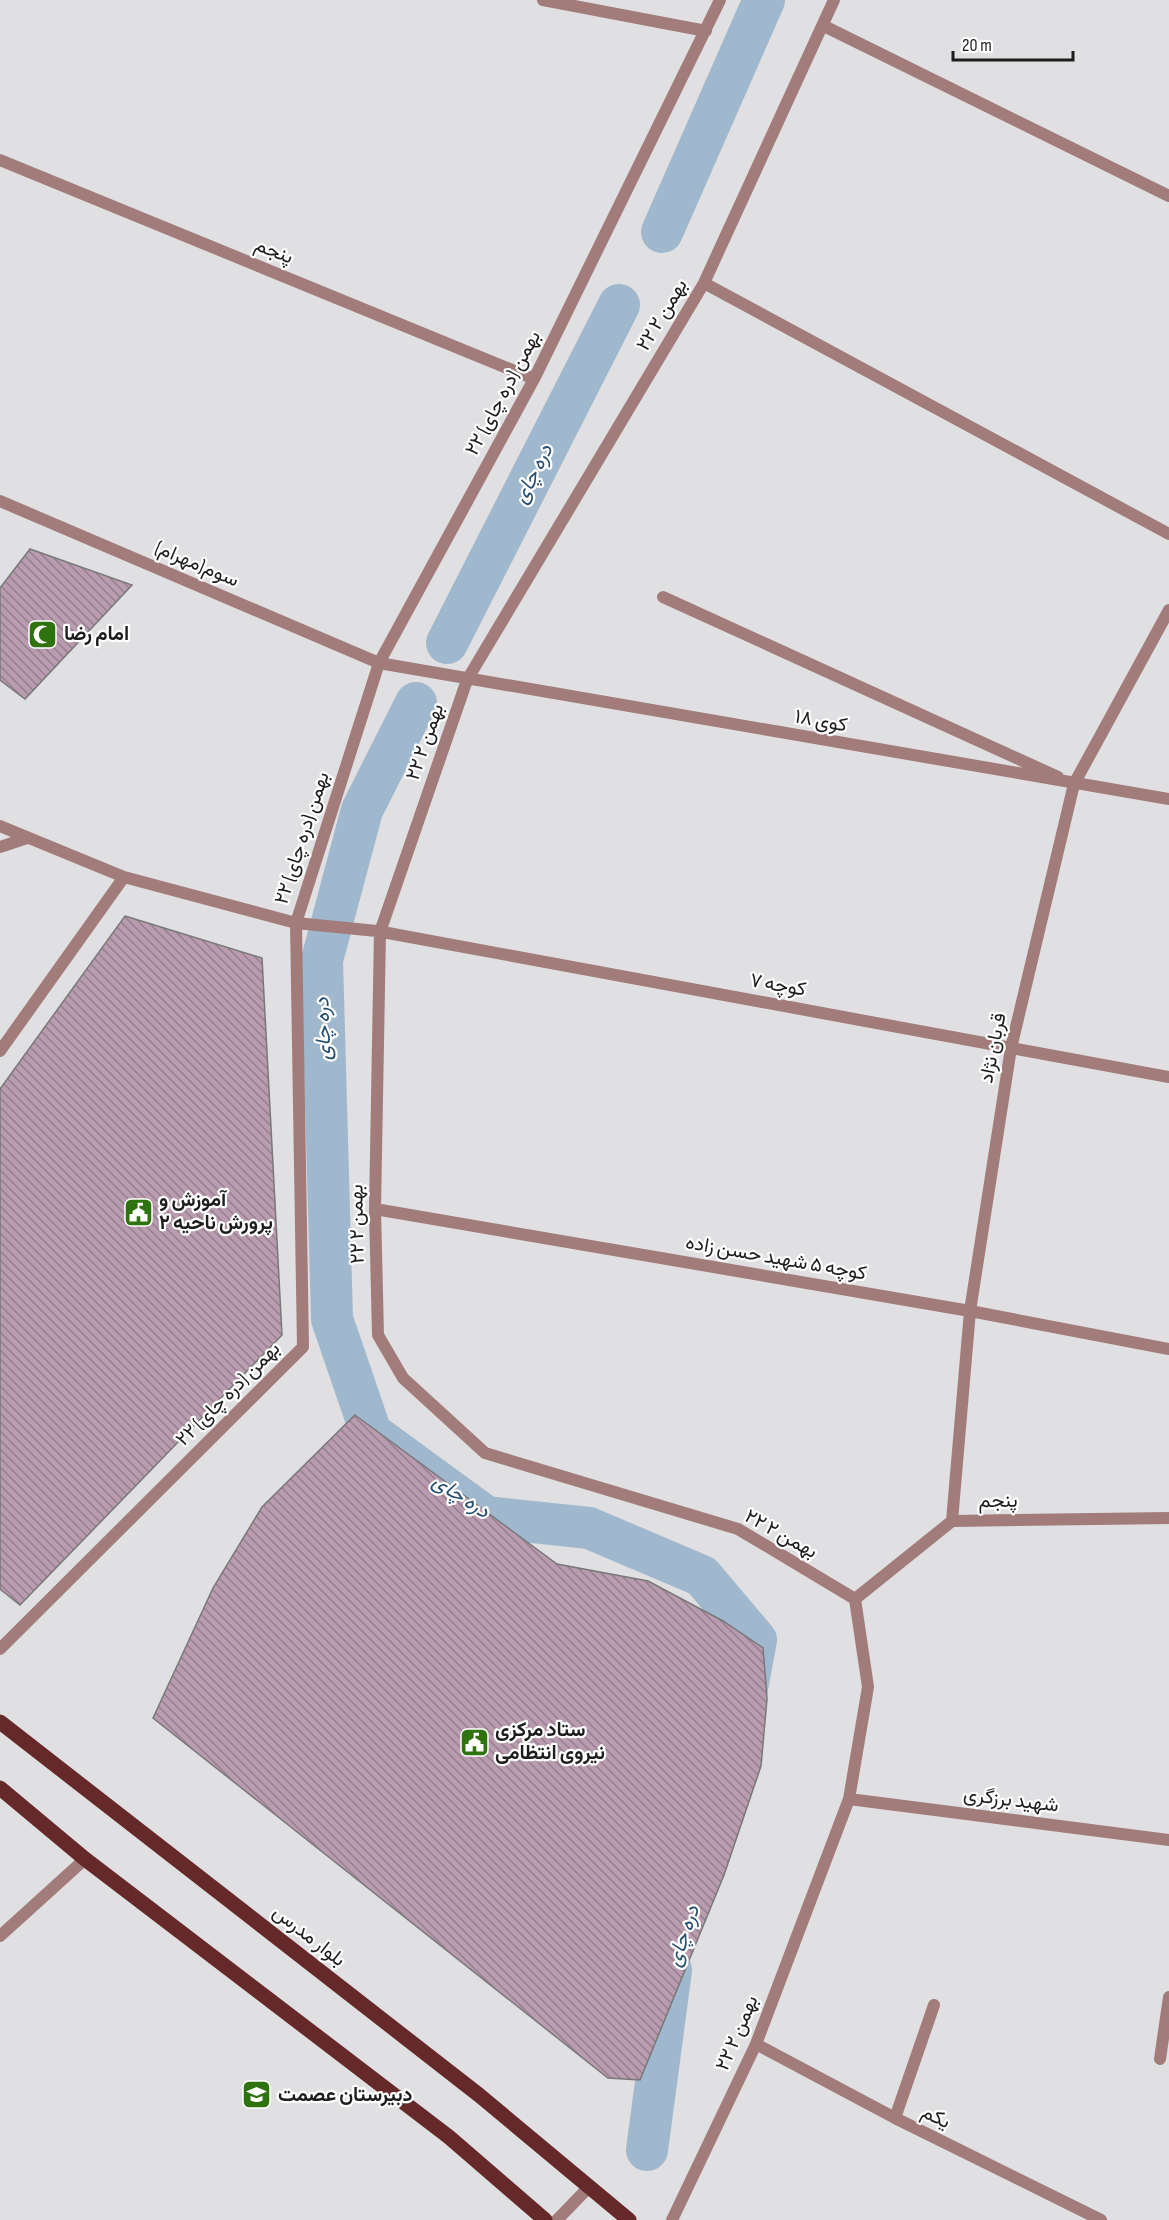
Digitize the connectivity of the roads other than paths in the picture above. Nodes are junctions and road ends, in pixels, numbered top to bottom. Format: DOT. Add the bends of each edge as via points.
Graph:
graph roads {
  1 [pos="543,0"];
  2 [pos="720,0"];
  3 [pos="834,0"];
  4 [pos="824,26"];
  5 [pos="706,31"];
  6 [pos="0,160"];
  7 [pos="1169,196"];
  8 [pos="704,283"];
  9 [pos="534,379"];
  10 [pos="0,501"];
  11 [pos="1169,534"];
  12 [pos="663,597"];
  13 [pos="1169,610"];
  14 [pos="379,663"];
  15 [pos="467,680"];
  16 [pos="1074,784"];
  17 [pos="1169,799"];
  18 [pos="0,826"];
  19 [pos="27,838"];
  20 [pos="0,847"];
  21 [pos="124,877"];
  22 [pos="296,923"];
  23 [pos="378,932"];
  24 [pos="1011,1048"];
  25 [pos="0,1051"];
  26 [pos="1169,1077"];
  27 [pos="375,1209"];
  28 [pos="970,1311"];
  29 [pos="1169,1349"];
  30 [pos="1169,1518"];
  31 [pos="952,1521"];
  32 [pos="855,1599"];
  33 [pos="0,1649"];
  34 [pos="0,1722"];
  35 [pos="0,1788"];
  36 [pos="849,1799"];
  37 [pos="1169,1840"];
  38 [pos="85,1858"];
  39 [pos="0,1936"];
  40 [pos="1169,1997"];
  41 [pos="934,2005"];
  42 [pos="756,2044"];
  43 [pos="1160,2059"];
  44 [pos="895,2118"];
  45 [pos="588,2188"];
  46 [pos="545,2220"];
  47 [pos="557,2220"];
  48 [pos="629,2220"];
  49 [pos="672,2220"];
  50 [pos="1101,2220"];
  1 -- 5 [label="street"];
  2 -- 5 [label="street, ۲۲ بهمن (دره چای)"];
  3 -- 4 [label="street, ۲۲ بهمن ۲"];
  4 -- 7 [label="street"];
  4 -- 8 [label="street, ۲۲ بهمن ۲"];
  5 -- 9 [label="street, ۲۲ بهمن (دره چای)"];
  6 -- 9 [label="street, پنجم"];
  8 -- 11 [label="street"];
  8 -- 15 [label="street, ۲۲ بهمن ۲"];
  9 -- 14 [label="street, ۲۲ بهمن (دره چای)"];
  10 -- 14 [label="street, سوم(مهرام)"];
  12 -- 16 [label="street"];
  13 -- 16 [label="street, قربان نژاد"];
  14 -- 15 [label="street, سوم(مهرام)"];
  14 -- 22 [label="street, ۲۲ بهمن (دره چای)"];
  15 -- 16 [label="street, کوی ۱۸"];
  15 -- 23 [label="street, ۲۲ بهمن ۲"];
  16 -- 17 [label="street, کوی ۱۸"];
  16 -- 24 [label="street, قربان نژاد"];
  18 -- 19 [label="street, کوچه ۷"];
  19 -- 20 [label="street"];
  19 -- 21 [label="street, کوچه ۷"];
  21 -- 22 [label="street, کوچه ۷"];
  21 -- 25 [label="street"];
  22 -- 23 [label="street, کوچه ۷"];
  22 -- 33 [label="street, ۲۲ بهمن (دره چای)" via="303,1347"];
  23 -- 24 [label="street, کوچه ۷"];
  23 -- 27 [label="street, ۲۲ بهمن ۲"];
  24 -- 26 [label="street, کوچه ۷"];
  24 -- 28 [label="street, قربان نژاد"];
  27 -- 28 [label="street, کوچه ۵ شهید حسن زاده"];
  27 -- 32 [label="street, ۲۲ بهمن ۲" via="378,1335 403,1378 485,1453 738,1529"];
  28 -- 29 [label="street, کوچه ۵ شهید حسن زاده"];
  28 -- 31 [label="street, قربان نژاد"];
  30 -- 31 [label="street, پنجم"];
  31 -- 32 [label="street, پنجم"];
  32 -- 36 [label="street, ۲۲ بهمن ۲" via="868,1687"];
  34 -- 45 [label="main road, بلوار مدرس" via="479,2095"];
  35 -- 38 [label="main road"];
  36 -- 37 [label="street, شهید برزگری"];
  36 -- 42 [label="street, ۲۲ بهمن ۲"];
  38 -- 39 [label="street"];
  38 -- 46 [label="main road" via="449,2137"];
  40 -- 43 [label="street"];
  41 -- 44 [label="street"];
  42 -- 44 [label="street, یکم"];
  42 -- 49 [label="street, ۲۲ بهمن ۲"];
  44 -- 50 [label="street, یکم"];
  45 -- 47 [label="street"];
  45 -- 48 [label="main road, بلوار مدرس"];
}
